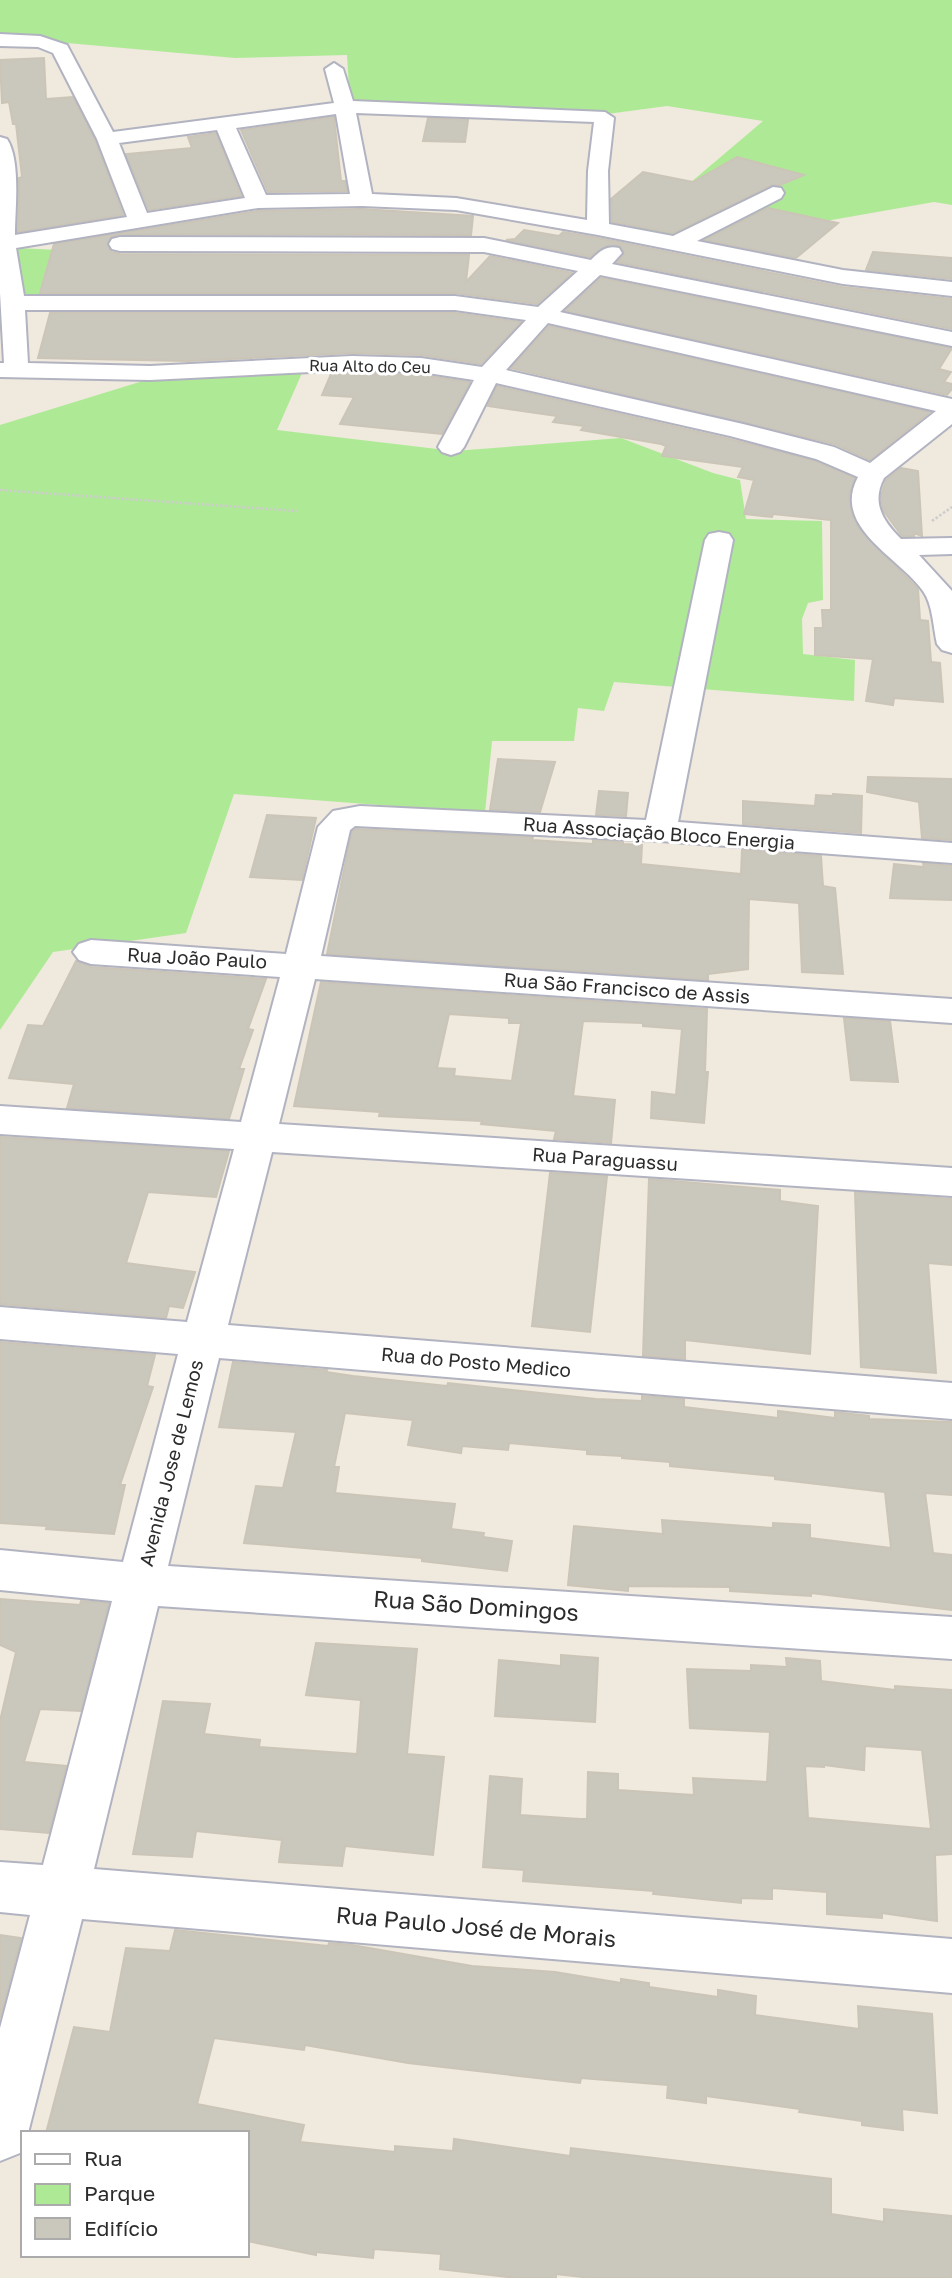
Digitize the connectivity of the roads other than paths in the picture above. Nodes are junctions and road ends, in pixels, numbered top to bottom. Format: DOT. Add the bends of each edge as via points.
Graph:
graph roads {
  1 [pos="0,40"];
  2 [pos="334,69"];
  3 [pos="345,107"];
  4 [pos="224,121"];
  5 [pos="107,139"];
  6 [pos="1,156"];
  7 [pos="773,194"];
  8 [pos="3,195"];
  9 [pos="362,200"];
  10 [pos="258,202"];
  11 [pos="140,222"];
  12 [pos="598,228"];
  13 [pos="630,234"];
  14 [pos="3,239"];
  15 [pos="677,243"];
  16 [pos="598,266"];
  17 [pos="952,289"];
  18 [pos="13,303"];
  19 [pos="542,315"];
  20 [pos="952,339"];
  21 [pos="8,370"];
  22 [pos="489,374"];
  23 [pos="952,409"];
  24 [pos="451,446"];
  25 [pos="873,474"];
  26 [pos="719,540"];
  27 [pos="952,546"];
  28 [pos="893,547"];
  29 [pos="945,595"];
  30 [pos="952,644"];
  31 [pos="365,816"];
  32 [pos="660,831"];
  33 [pos="952,853"];
  34 [pos="91,951"];
  35 [pos="303,964"];
  36 [pos="952,1011"];
  37 [pos="0,1120"];
  38 [pos="258,1135"];
  39 [pos="952,1182"];
  40 [pos="0,1323"];
  41 [pos="202,1340"];
  42 [pos="952,1401"];
  43 [pos="0,1570"];
  44 [pos="140,1584"];
  45 [pos="952,1638"];
  46 [pos="0,1887"];
  47 [pos="64,1893"];
  48 [pos="952,1966"];
  49 [pos="0,2133"];
  1 -- 5 [label="street" via="40,42 60,49"];
  2 -- 3 [label="street"];
  3 -- 4 [label="street"];
  3 -- 9 [label="street"];
  3 -- 12 [label="street" via="604,118"];
  4 -- 5 [label="street"];
  4 -- 10 [label="street"];
  5 -- 11 [label="street"];
  6 -- 8 [label="street"];
  7 -- 15 [label="street"];
  8 -- 14 [label="street"];
  9 -- 10 [label="street"];
  9 -- 12 [label="street" via="456,204"];
  10 -- 11 [label="street"];
  11 -- 14 [label="street"];
  12 -- 13 [label="street"];
  13 -- 15 [label="street"];
  13 -- 16 [label="street"];
  14 -- 16 [label="street" via="484,246"];
  14 -- 18 [label="street"];
  15 -- 17 [label="street" via="843,277"];
  16 -- 19 [label="street"];
  16 -- 20 [label="street"];
  18 -- 19 [label="street" via="424,302"];
  18 -- 21 [label="street"];
  19 -- 22 [label="street"];
  19 -- 23 [label="street"];
  21 -- 22 [label="street, Rua Alto do Ceu" via="173,372 387,363"];
  22 -- 24 [label="street"];
  22 -- 25 [label="street, Rua Alto do Ceu" via="734,429 825,453"];
  23 -- 25 [label="street"];
  25 -- 28 [label="street" via="863,485 862,499 866,513"];
  26 -- 32 [label="street"];
  27 -- 28 [label="street"];
  28 -- 29 [label="street"];
  29 -- 30 [label="street"];
  31 -- 32 [label="street, Rua Associação Bloco Energia"];
  31 -- 35 [label="street, Avenida Jose de Lemos" via="351,815 334,827"];
  32 -- 33 [label="street, Rua Associação Bloco Energia"];
  34 -- 35 [label="street, Rua João Paulo"];
  35 -- 36 [label="street, Rua São Francisco de Assis"];
  35 -- 38 [label="street, Avenida Jose de Lemos"];
  37 -- 38 [label="street, Rua Paraguassu"];
  38 -- 39 [label="street, Rua Paraguassu"];
  38 -- 41 [label="street, Avenida Jose de Lemos"];
  40 -- 41 [label="street, Rua do Posto Medico"];
  41 -- 42 [label="street, Rua do Posto Medico"];
  41 -- 44 [label="street, Avenida Jose de Lemos"];
  43 -- 44 [label="street, Rua São Domingos"];
  44 -- 45 [label="street, Rua São Domingos"];
  44 -- 47 [label="street, Avenida Jose de Lemos"];
  46 -- 47 [label="street, Rua Paulo José de Morais"];
  47 -- 48 [label="street, Rua Paulo José de Morais"];
  47 -- 49 [label="street, Avenida Jose de Lemos"];
}
